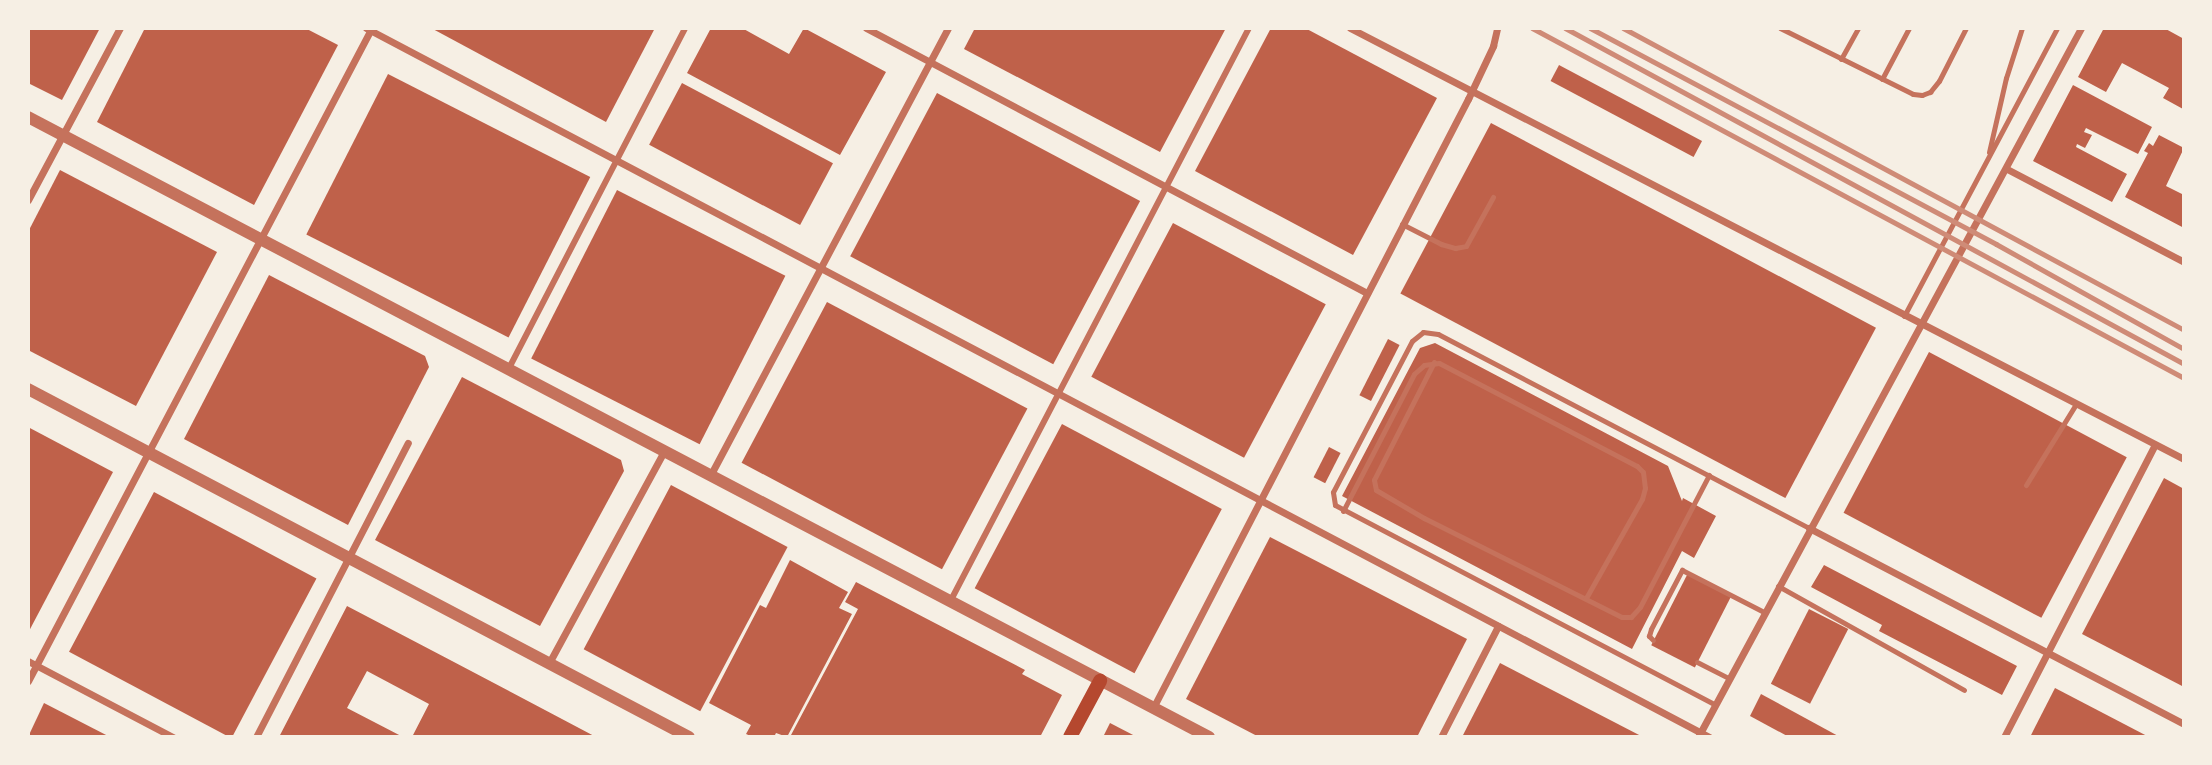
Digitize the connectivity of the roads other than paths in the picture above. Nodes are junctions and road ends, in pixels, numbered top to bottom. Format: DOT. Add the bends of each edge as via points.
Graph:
graph roads {
  1 [pos="120,28"];
  2 [pos="685,28"];
  3 [pos="866,28"];
  4 [pos="948,28"];
  5 [pos="1249,28"];
  6 [pos="1350,28"];
  7 [pos="1497,28"];
  8 [pos="1780,28"];
  9 [pos="1858,28"];
  10 [pos="1909,28"];
  11 [pos="1966,28"];
  12 [pos="2022,28"];
  13 [pos="2057,28"];
  14 [pos="2081,28"];
  15 [pos="369,29"];
  16 [pos="1841,59"];
  17 [pos="930,62"];
  18 [pos="1882,79"];
  19 [pos="1470,91"];
  20 [pos="28,117"];
  21 [pos="63,135"];
  22 [pos="1987,158"];
  23 [pos="616,160"];
  24 [pos="2007,169"];
  25 [pos="1166,187"];
  26 [pos="1493,197"];
  27 [pos="28,200"];
  28 [pos="1402,224"];
  29 [pos="261,239"];
  30 [pos="2184,262"];
  31 [pos="820,267"];
  32 [pos="1367,293"];
  33 [pos="1904,316"];
  34 [pos="1920,325"];
  35 [pos="1434,362"];
  36 [pos="508,370"];
  37 [pos="28,389"];
  38 [pos="1058,394"];
  39 [pos="2076,404"];
  40 [pos="408,443"];
  41 [pos="2155,445"];
  42 [pos="664,451"];
  43 [pos="149,453"];
  44 [pos="2184,459"];
  45 [pos="710,475"];
  46 [pos="1709,475"];
  47 [pos="2026,485"];
  48 [pos="1259,500"];
  49 [pos="1343,511"];
  50 [pos="1809,527"];
  51 [pos="350,559"];
  52 [pos="1778,586"];
  53 [pos="1586,598"];
  54 [pos="950,602"];
  55 [pos="1764,612"];
  56 [pos="1498,626"];
  57 [pos="1653,640"];
  58 [pos="2048,652"];
  59 [pos="28,661"];
  60 [pos="1697,662"];
  61 [pos="549,663"];
  62 [pos="37,665"];
  63 [pos="1728,678"];
  64 [pos="28,681"];
  65 [pos="1100,681"];
  66 [pos="1964,690"];
  67 [pos="1714,704"];
  68 [pos="1153,708"];
  69 [pos="2184,724"];
  70 [pos="1699,735"];
  71 [pos="173,737"];
  72 [pos="256,737"];
  73 [pos="689,737"];
  74 [pos="1070,737"];
  75 [pos="1209,737"];
  76 [pos="1441,737"];
  77 [pos="1709,737"];
  78 [pos="2004,737"];
  1 -- 21 [label="street"];
  2 -- 23 [label="street"];
  3 -- 17 [label="street"];
  4 -- 17 [label="street"];
  5 -- 25 [label="street"];
  6 -- 19 [label="street"];
  7 -- 19 [label="street"];
  8 -- 16 [label="lane"];
  9 -- 16 [label="lane"];
  10 -- 18 [label="lane"];
  11 -- 18 [label="lane" via="1930,92 1913,94"];
  12 -- 22 [label="lane"];
  13 -- 22 [label="lane"];
  14 -- 24 [label="street"];
  15 -- 23 [label="street"];
  15 -- 29 [label="street"];
  16 -- 18 [label="lane"];
  17 -- 25 [label="street"];
  17 -- 31 [label="street"];
  19 -- 28 [label="street"];
  19 -- 33 [label="street"];
  20 -- 21 [label="street"];
  21 -- 27 [label="street"];
  21 -- 29 [label="street"];
  22 -- 33 [label="lane"];
  23 -- 31 [label="street"];
  23 -- 36 [label="street"];
  24 -- 30 [label="street"];
  24 -- 34 [label="street"];
  25 -- 32 [label="street"];
  25 -- 38 [label="street"];
  26 -- 28 [label="lane" via="1466,246 1441,244"];
  28 -- 32 [label="street"];
  29 -- 36 [label="street"];
  29 -- 43 [label="street"];
  31 -- 38 [label="street"];
  31 -- 45 [label="street"];
  32 -- 48 [label="street"];
  33 -- 34 [label="street"];
  34 -- 39 [label="street"];
  34 -- 50 [label="street"];
  35 -- 49 [label="lane" via="1414,374"];
  35 -- 53 [label="lane" via="1643,472 1646,488 1642,499"];
  35 -- 53 [label="lane" via="1374,480 1376,490"];
  36 -- 42 [label="street"];
  37 -- 43 [label="street"];
  38 -- 48 [label="street"];
  38 -- 54 [label="street"];
  39 -- 41 [label="street"];
  39 -- 47 [label="lane"];
  40 -- 51 [label="street"];
  41 -- 44 [label="street"];
  41 -- 58 [label="street"];
  42 -- 45 [label="street"];
  42 -- 61 [label="street"];
  43 -- 51 [label="street"];
  43 -- 62 [label="street"];
  45 -- 54 [label="street"];
  46 -- 49 [label="lane" via="1438,334 1423,332 1412,341 1333,492 1333,501"];
  46 -- 50 [label="lane"];
  46 -- 53 [label="lane" via="1631,617 1622,617"];
  48 -- 56 [label="street"];
  48 -- 68 [label="street"];
  49 -- 67 [label="lane"];
  50 -- 52 [label="street"];
  50 -- 58 [label="street"];
  51 -- 61 [label="street"];
  51 -- 72 [label="street"];
  52 -- 55 [label="street"];
  52 -- 66 [label="lane"];
  54 -- 65 [label="street"];
  55 -- 57 [label="lane" via="1682,569 1651,629"];
  55 -- 63 [label="street"];
  56 -- 70 [label="street"];
  56 -- 76 [label="street"];
  58 -- 69 [label="street"];
  58 -- 78 [label="street"];
  59 -- 62 [label="street"];
  60 -- 63 [label="lane"];
  61 -- 73 [label="street"];
  62 -- 64 [label="street"];
  62 -- 71 [label="street"];
  63 -- 67 [label="street"];
  65 -- 68 [label="street"];
  65 -- 74 [label="main road"];
  67 -- 70 [label="street"];
  68 -- 75 [label="street"];
  70 -- 77 [label="street"];
}
